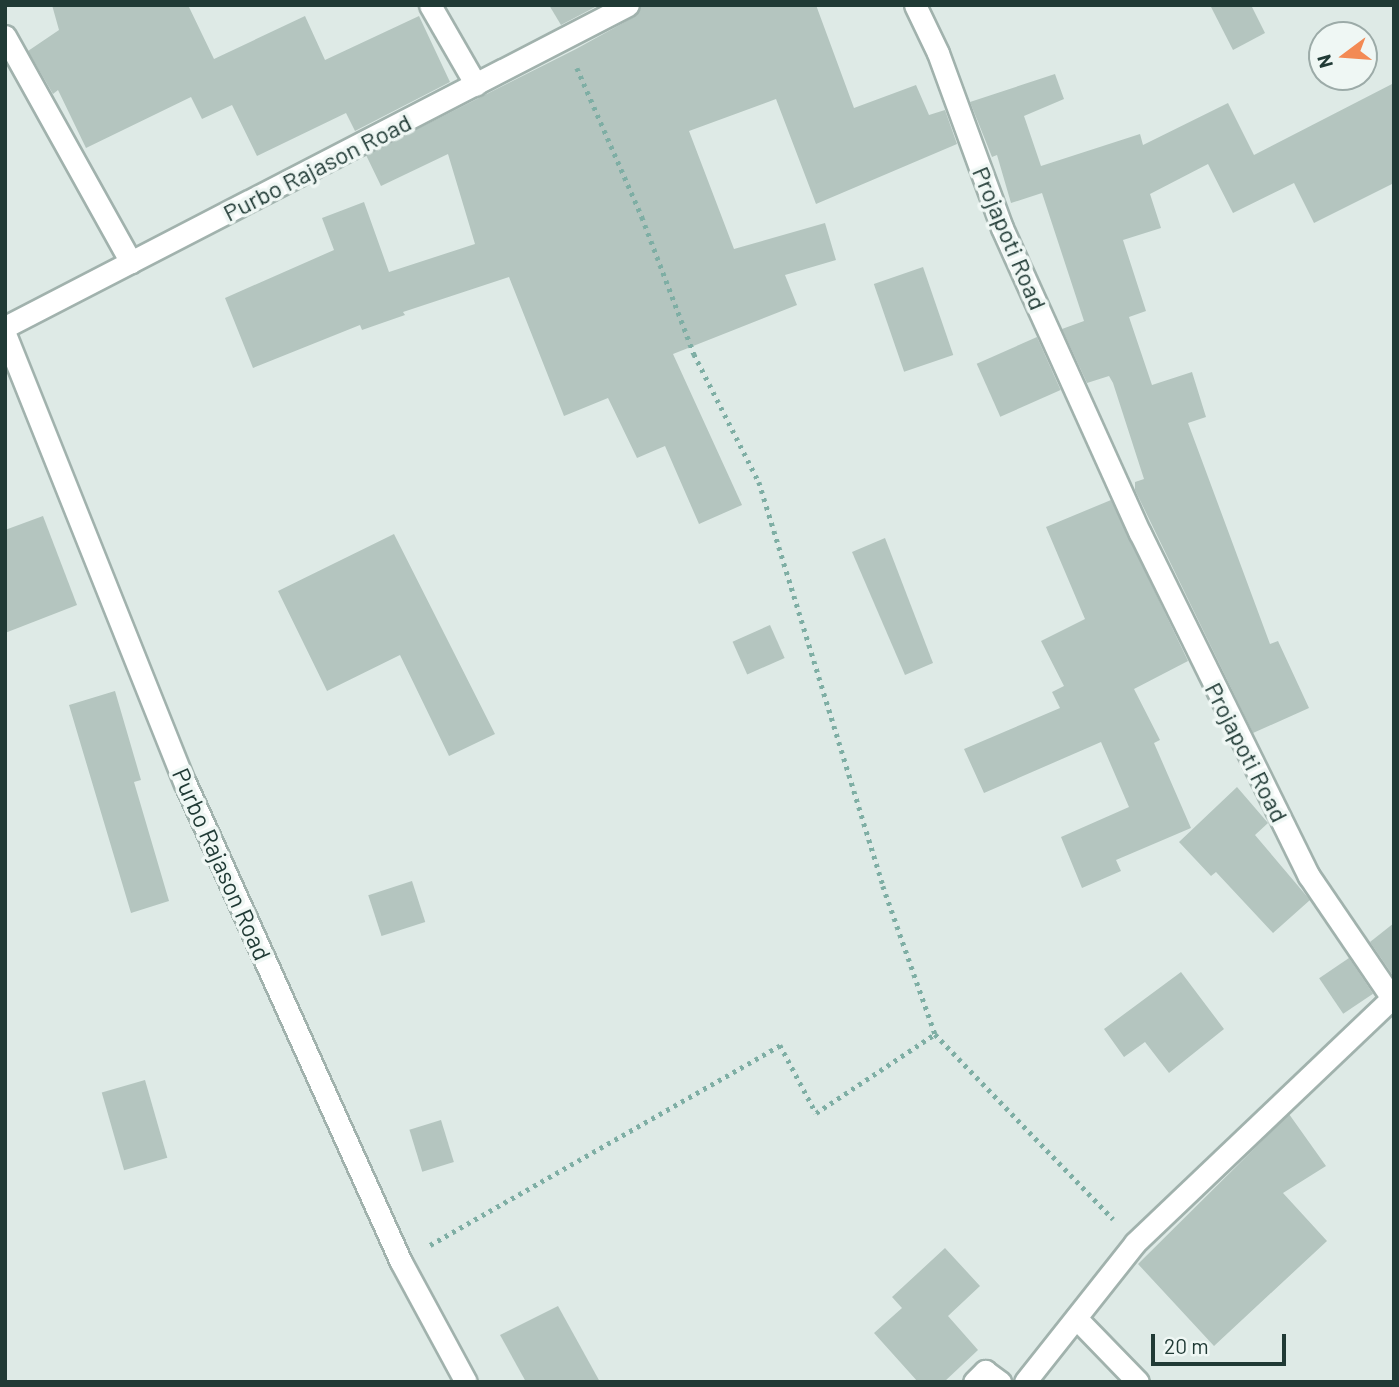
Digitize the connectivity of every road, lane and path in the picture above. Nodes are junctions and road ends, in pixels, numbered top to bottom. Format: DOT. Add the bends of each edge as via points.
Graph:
graph roads {
  1 [pos="430,5"];
  2 [pos="628,5"];
  3 [pos="915,5"];
  4 [pos="5,36"];
  5 [pos="565,38"];
  6 [pos="476,85"];
  7 [pos="131,262"];
  8 [pos="5,327"];
  9 [pos="5,334"];
  10 [pos="935,1034"];
  11 [pos="1135,1242"];
  12 [pos="401,1262"];
  13 [pos="1076,1318"];
  14 [pos="466,1382"];
  15 [pos="974,1382"];
  16 [pos="1000,1382"];
  17 [pos="1025,1382"];
  18 [pos="1138,1382"];
  1 -- 6 [label="street"];
  2 -- 5 [label="street, Purbo Rajason Road"];
  3 -- 11 [label="street, Projapoti Road" via="938,53 1002,228 1146,546 1309,876 1392,998"];
  4 -- 7 [label="street"];
  5 -- 6 [label="street, Purbo Rajason Road"];
  5 -- 10 [label="path" via="642,217 694,354 759,482 883,886"];
  6 -- 7 [label="street, Purbo Rajason Road"];
  7 -- 8 [label="street, Purbo Rajason Road"];
  9 -- 12 [label="street, Purbo Rajason Road" via="185,783"];
  10 -- 11 [label="path"];
  10 -- 12 [label="path" via="816,1113 780,1045"];
  11 -- 13 [label="street, Projapoti Road"];
  12 -- 14 [label="street, Purbo Rajason Road"];
  13 -- 17 [label="street, Projapoti Road"];
  13 -- 18 [label="street"];
  15 -- 16 [label="street" via="985,1371"];
}
